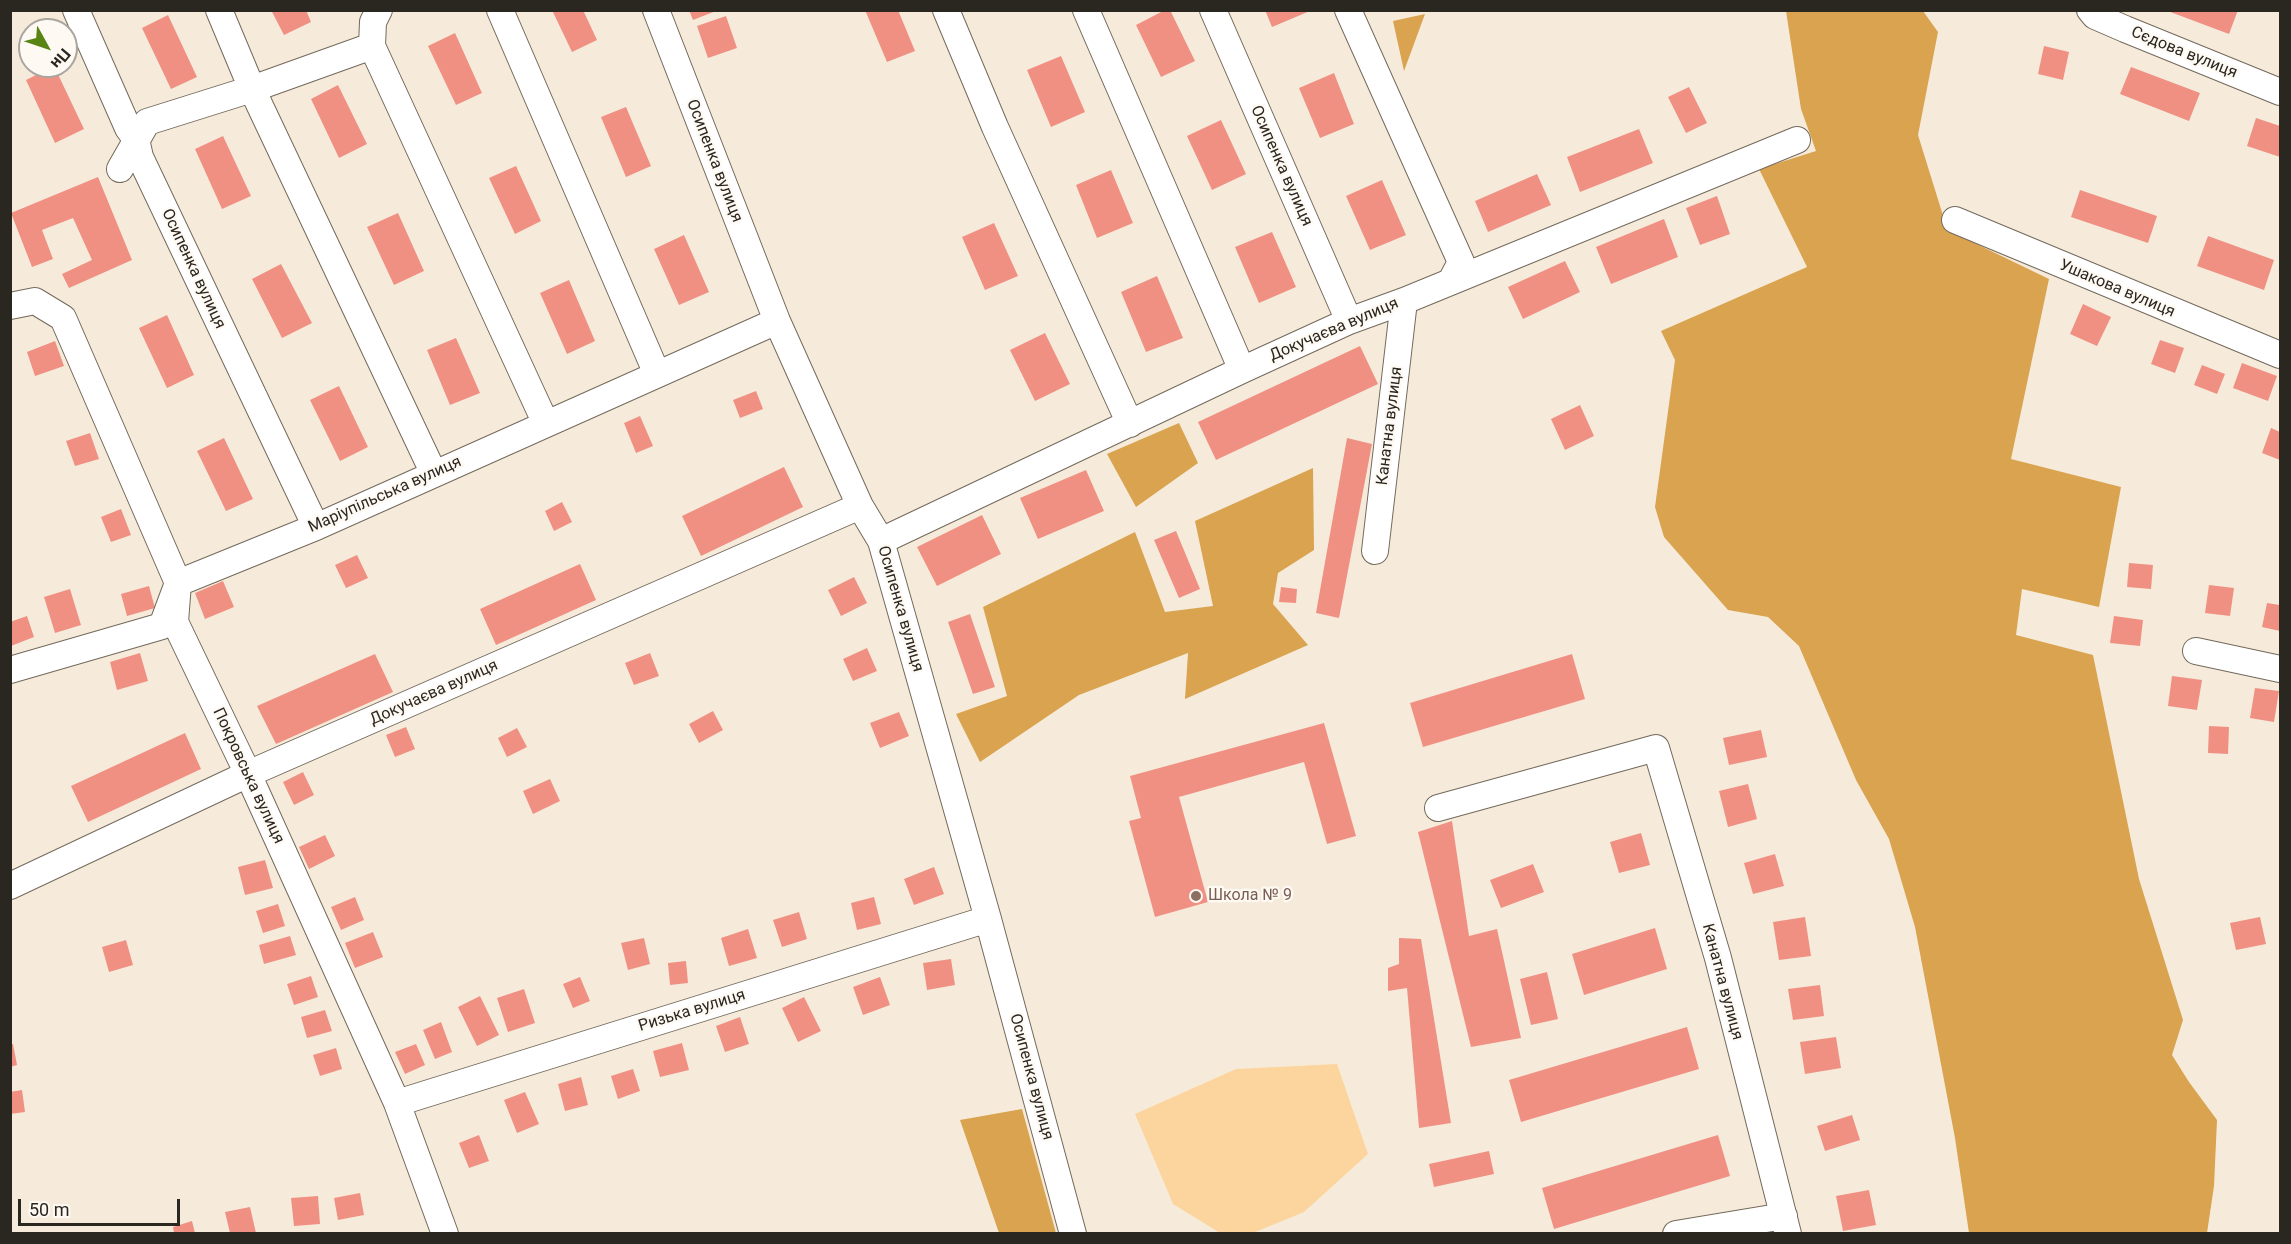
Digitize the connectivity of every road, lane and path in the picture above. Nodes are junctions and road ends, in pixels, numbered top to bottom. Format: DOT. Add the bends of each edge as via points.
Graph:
graph roads {
  1 [pos="76,10"];
  2 [pos="219,10"];
  3 [pos="379,10"];
  4 [pos="500,10"];
  5 [pos="656,10"];
  6 [pos="946,10"];
  7 [pos="1086,10"];
  8 [pos="1213,10"];
  9 [pos="1348,10"];
  10 [pos="2090,10"];
  11 [pos="372,46"];
  12 [pos="252,90"];
  13 [pos="2280,92"];
  14 [pos="136,139"];
  15 [pos="1797,140"];
  16 [pos="120,169"];
  17 [pos="1955,220"];
  18 [pos="1451,281"];
  19 [pos="1404,300"];
  20 [pos="10,306"];
  21 [pos="777,321"];
  22 [pos="1349,321"];
  23 [pos="2280,355"];
  24 [pos="1242,370"];
  25 [pos="657,374"];
  26 [pos="546,424"];
  27 [pos="1130,424"];
  28 [pos="434,474"];
  29 [pos="860,506"];
  30 [pos="316,527"];
  31 [pos="881,542"];
  32 [pos="1375,551"];
  33 [pos="178,583"];
  34 [pos="2196,651"];
  35 [pos="2280,669"];
  36 [pos="10,670"];
  37 [pos="248,774"];
  38 [pos="1438,808"];
  39 [pos="10,886"];
  40 [pos="988,919"];
  41 [pos="397,1103"];
  42 [pos="1786,1225"];
  43 [pos="445,1233"];
  44 [pos="1073,1233"];
  45 [pos="1676,1233"];
  1 -- 14 [label="street, Осипенка вулиця"];
  2 -- 12 [label="street"];
  3 -- 11 [label="street" via="373,22"];
  4 -- 25 [label="street"];
  5 -- 21 [label="street, Осипенка вулиця"];
  6 -- 27 [label="street"];
  7 -- 24 [label="street"];
  8 -- 22 [label="street, Осипенка вулиця"];
  9 -- 18 [label="street" via="1461,262"];
  10 -- 13 [label="street, Сєдова вулиця" via="2125,29"];
  11 -- 12 [label="street"];
  11 -- 26 [label="street"];
  12 -- 14 [label="street" via="147,122"];
  12 -- 28 [label="street"];
  14 -- 16 [label="street"];
  14 -- 30 [label="street, Осипенка вулиця" via="140,157"];
  15 -- 18 [label="street, Докучаєва вулиця"];
  17 -- 23 [label="street, Ушакова вулиця"];
  18 -- 19 [label="street, Докучаєва вулиця"];
  19 -- 22 [label="street, Докучаєва вулиця"];
  19 -- 32 [label="street, Канатна вулиця"];
  20 -- 33 [label="street, Покровська вулиця" via="35,301 63,318"];
  21 -- 25 [label="street, Маріупільська вулиця"];
  21 -- 29 [label="street, Осипенка вулиця"];
  22 -- 24 [label="street, Докучаєва вулиця"];
  24 -- 27 [label="street, Докучаєва вулиця"];
  25 -- 26 [label="street, Маріупільська вулиця"];
  26 -- 28 [label="street, Маріупільська вулиця"];
  27 -- 31 [label="street, Докучаєва вулиця"];
  28 -- 30 [label="street, Маріупільська вулиця"];
  29 -- 31 [label="street, Осипенка вулиця"];
  29 -- 37 [label="street, Докучаєва вулиця"];
  30 -- 33 [label="street, Маріупільська вулиця"];
  31 -- 40 [label="street, Осипенка вулиця"];
  33 -- 36 [label="street" via="162,626"];
  33 -- 37 [label="street, Покровська вулиця" via="175,622"];
  34 -- 35 [label="street"];
  37 -- 39 [label="street, Докучаєва вулиця"];
  37 -- 41 [label="street, Покровська вулиця"];
  38 -- 42 [label="street, Канатна вулиця" via="1656,748 1718,958"];
  40 -- 41 [label="street, Ризька вулиця"];
  40 -- 44 [label="street, Осипенка вулиця"];
  41 -- 43 [label="street, Покровська вулиця"];
  42 -- 45 [label="street, Канатна вулиця"];
}
